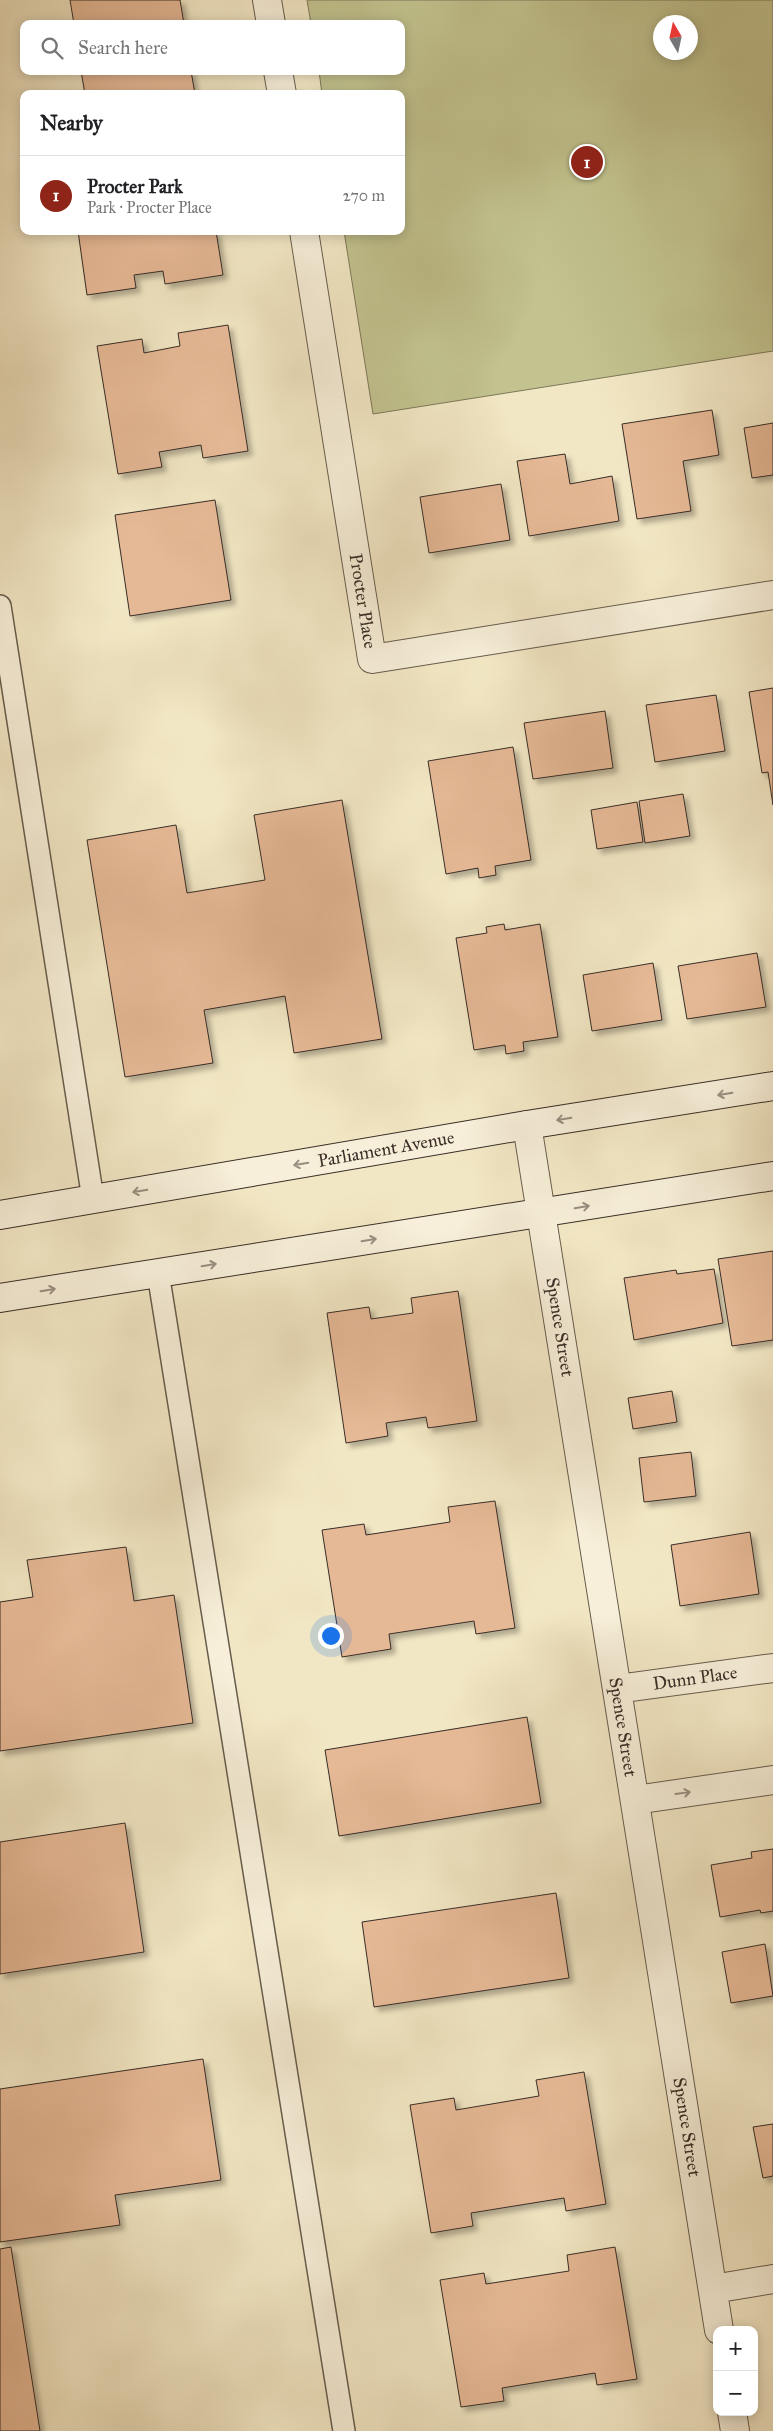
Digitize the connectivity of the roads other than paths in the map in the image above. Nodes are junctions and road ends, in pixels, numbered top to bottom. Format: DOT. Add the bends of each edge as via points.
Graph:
graph roads {
  1 [pos="267,0"];
  2 [pos="270,20"];
  3 [pos="279,75"];
  4 [pos="281,90"];
  5 [pos="305,235"];
  6 [pos="773,595"];
  7 [pos="0,606"];
  8 [pos="773,1086"];
  9 [pos="527,1125"];
  10 [pos="773,1176"];
  11 [pos="93,1199"];
  12 [pos="542,1213"];
  13 [pos="0,1215"];
  14 [pos="158,1273"];
  15 [pos="0,1298"];
  16 [pos="773,1668"];
  17 [pos="617,1689"];
  18 [pos="773,1780"];
  19 [pos="635,1800"];
  20 [pos="773,2279"];
  21 [pos="712,2289"];
  22 [pos="718,2326"];
  23 [pos="733,2416"];
  24 [pos="344,2431"];
  25 [pos="735,2431"];
  1 -- 2 [label="street"];
  3 -- 4 [label="street"];
  5 -- 6 [label="street, Procter Place" via="372,659"];
  7 -- 11 [label="lane"];
  8 -- 9 [label="street, Parliament Avenue, one-way"];
  9 -- 11 [label="street, Parliament Avenue, one-way"];
  9 -- 12 [label="street, Spence Street"];
  12 -- 10 [label="street, one-way"];
  11 -- 13 [label="street, Parliament Avenue"];
  14 -- 12 [label="street, one-way"];
  12 -- 17 [label="street, Spence Street"];
  15 -- 14 [label="street, one-way"];
  14 -- 24 [label="lane"];
  16 -- 17 [label="street, Dunn Place"];
  17 -- 19 [label="street, Spence Street"];
  19 -- 18 [label="street, one-way"];
  19 -- 21 [label="street, Spence Street"];
  20 -- 21 [label="street"];
  21 -- 22 [label="street, Spence Street"];
  23 -- 25 [label="street"];
}
